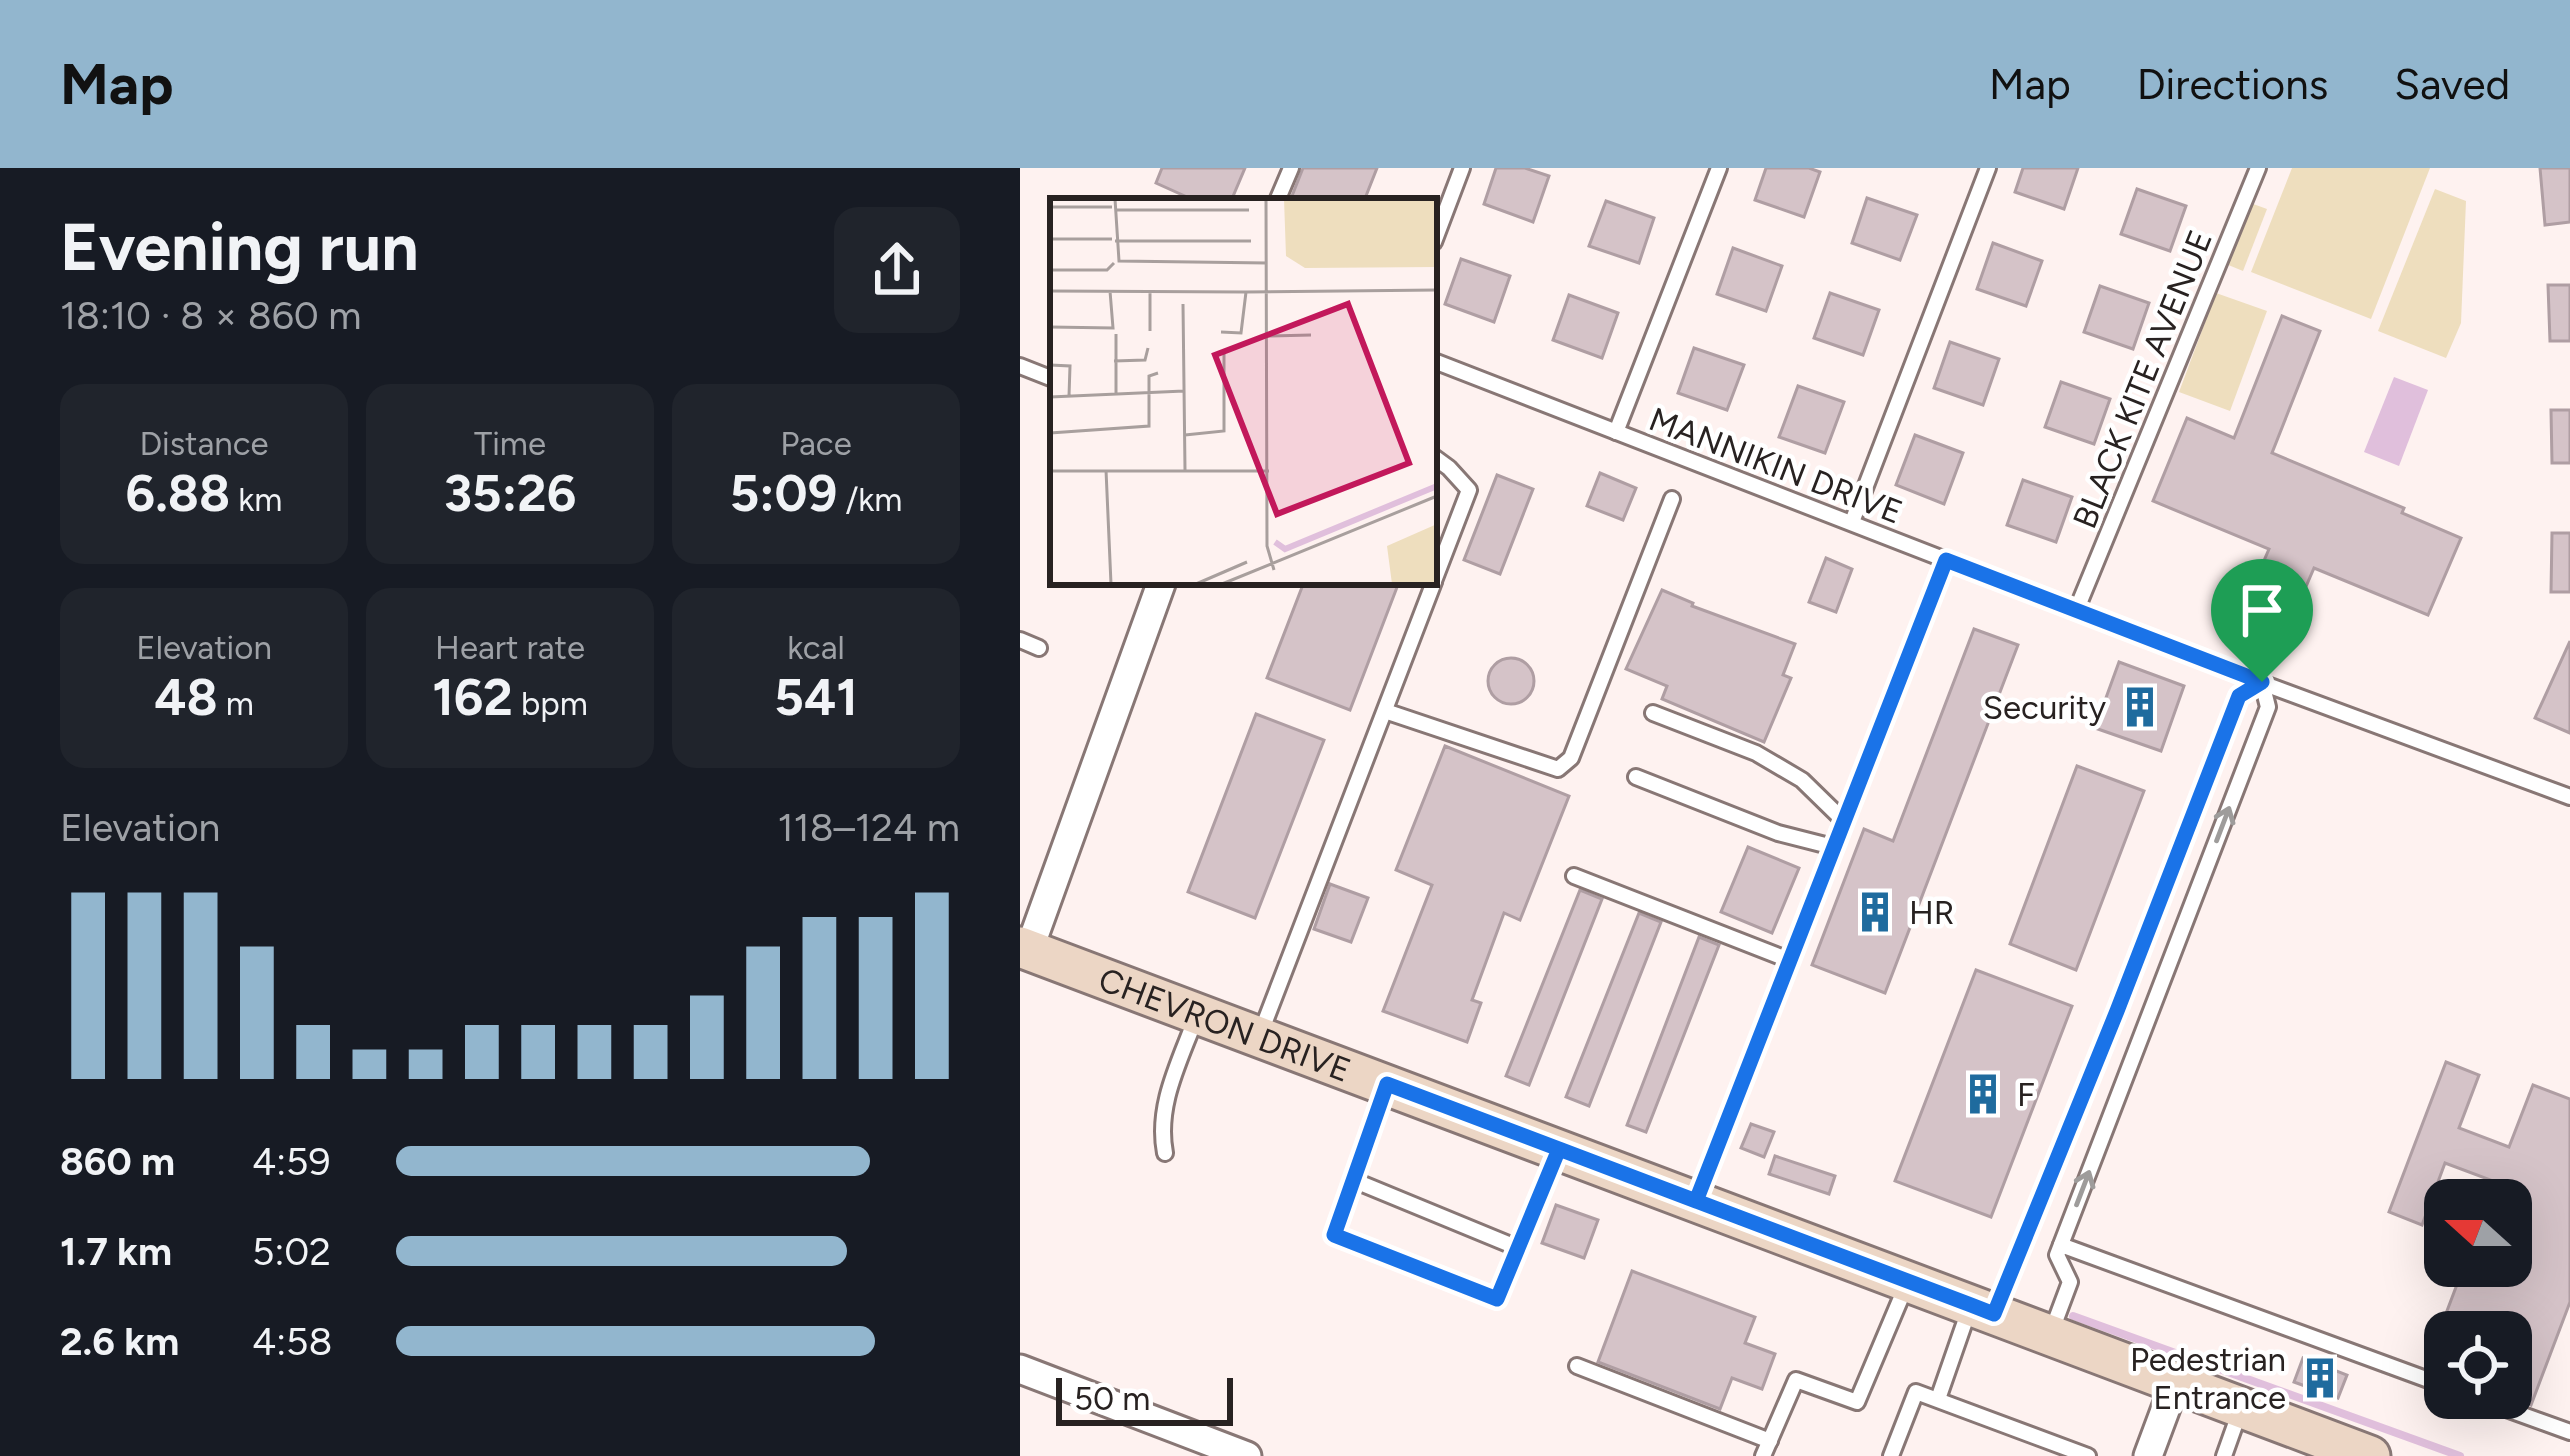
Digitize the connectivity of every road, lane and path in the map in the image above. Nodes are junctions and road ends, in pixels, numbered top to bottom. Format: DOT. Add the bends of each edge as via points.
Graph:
graph roads {
  1 [pos="1291,168"];
  2 [pos="1462,168"];
  3 [pos="1719,168"];
  4 [pos="1988,168"];
  5 [pos="2258,168"];
  6 [pos="1278,198"];
  7 [pos="1437,234"];
  8 [pos="1437,362"];
  9 [pos="1020,366"];
  10 [pos="1050,379"];
  11 [pos="1616,432"];
  12 [pos="1437,460"];
  13 [pos="1672,500"];
  14 [pos="1852,522"];
  15 [pos="1946,560"];
  16 [pos="1437,574"];
  17 [pos="1161,585"];
  18 [pos="1433,585"];
  19 [pos="2076,611"];
  20 [pos="1020,640"];
  21 [pos="1039,648"];
  22 [pos="2262,682"];
  23 [pos="1385,711"];
  24 [pos="1654,713"];
  25 [pos="1636,777"];
  26 [pos="2570,797"];
  27 [pos="1844,821"];
  28 [pos="1833,848"];
  29 [pos="1574,876"];
  30 [pos="1024,948"];
  31 [pos="1789,960"];
  32 [pos="1198,1013"];
  33 [pos="1259,1036"];
  34 [pos="1387,1084"];
  35 [pos="1559,1149"];
  36 [pos="1165,1153"];
  37 [pos="1354,1180"];
  38 [pos="1696,1201"];
  39 [pos="2061,1245"];
  40 [pos="1518,1248"];
  41 [pos="1907,1281"];
  42 [pos="1983,1310"];
  43 [pos="2050,1335"];
  44 [pos="1577,1366"];
  45 [pos="1020,1369"];
  46 [pos="2424,1378"];
  47 [pos="2176,1381"];
  48 [pos="1938,1399"];
  49 [pos="2242,1406"];
  50 [pos="2532,1418"];
  51 [pos="2570,1432"];
  52 [pos="1767,1448"];
  53 [pos="1247,1456"];
  54 [pos="1891,1456"];
  55 [pos="2089,1456"];
  56 [pos="2148,1456"];
  57 [pos="2224,1456"];
  58 [pos="2371,1456"];
  1 -- 6 [label="lane"];
  2 -- 7 [label="lane"];
  3 -- 11 [label="lane"];
  4 -- 14 [label="lane"];
  5 -- 19 [label="lane, BLACK KITE AVENUE"];
  8 -- 11 [label="lane, MANNIKIN DRIVE"];
  9 -- 10 [label="lane"];
  11 -- 14 [label="lane, MANNIKIN DRIVE"];
  12 -- 16 [label="lane" via="1469,490"];
  13 -- 23 [label="lane" via="1571,758 1558,770"];
  14 -- 15 [label="lane, MANNIKIN DRIVE"];
  15 -- 19 [label="lane, MANNIKIN DRIVE"];
  15 -- 27 [label="lane"];
  17 -- 30 [label="street"];
  18 -- 23 [label="lane"];
  19 -- 22 [label="lane, MANNIKIN DRIVE"];
  20 -- 21 [label="lane"];
  22 -- 26 [label="lane, MANNIKIN DRIVE"];
  39 -- 22 [label="lane, one-way" via="2268,707"];
  22 -- 42 [label="lane" via="2239,696 2117,1011"];
  23 -- 33 [label="lane"];
  24 -- 27 [label="lane" via="1756,753 1802,780"];
  25 -- 28 [label="lane"];
  27 -- 28 [label="lane"];
  28 -- 31 [label="lane"];
  29 -- 31 [label="lane"];
  30 -- 32 [label="main road, CHEVRON DRIVE"];
  31 -- 38 [label="lane"];
  32 -- 33 [label="main road, CHEVRON DRIVE"];
  32 -- 36 [label="lane" via="1165,1102"];
  33 -- 34 [label="main road, CHEVRON DRIVE"];
  34 -- 35 [label="main road, CHEVRON DRIVE"];
  34 -- 37 [label="lane"];
  35 -- 38 [label="main road, CHEVRON DRIVE"];
  35 -- 40 [label="lane"];
  37 -- 40 [label="lane"];
  37 -- 40 [label="lane" via="1334,1235 1497,1299"];
  38 -- 41 [label="main road, CHEVRON DRIVE"];
  39 -- 43 [label="lane" via="2057,1256 2070,1282"];
  39 -- 46 [label="lane"];
  41 -- 42 [label="main road, CHEVRON DRIVE"];
  41 -- 52 [label="lane" via="1857,1402 1796,1380"];
  42 -- 43 [label="main road, CHEVRON DRIVE"];
  42 -- 48 [label="lane"];
  43 -- 47 [label="main road, CHEVRON DRIVE"];
  44 -- 52 [label="lane"];
  45 -- 53 [label="street"];
  47 -- 49 [label="main road, CHEVRON DRIVE"];
  47 -- 56 [label="street"];
  48 -- 54 [label="lane" via="1916,1392"];
  48 -- 55 [label="lane"];
  49 -- 57 [label="lane"];
  49 -- 58 [label="main road, CHEVRON DRIVE"];
  50 -- 51 [label="lane"];
}
